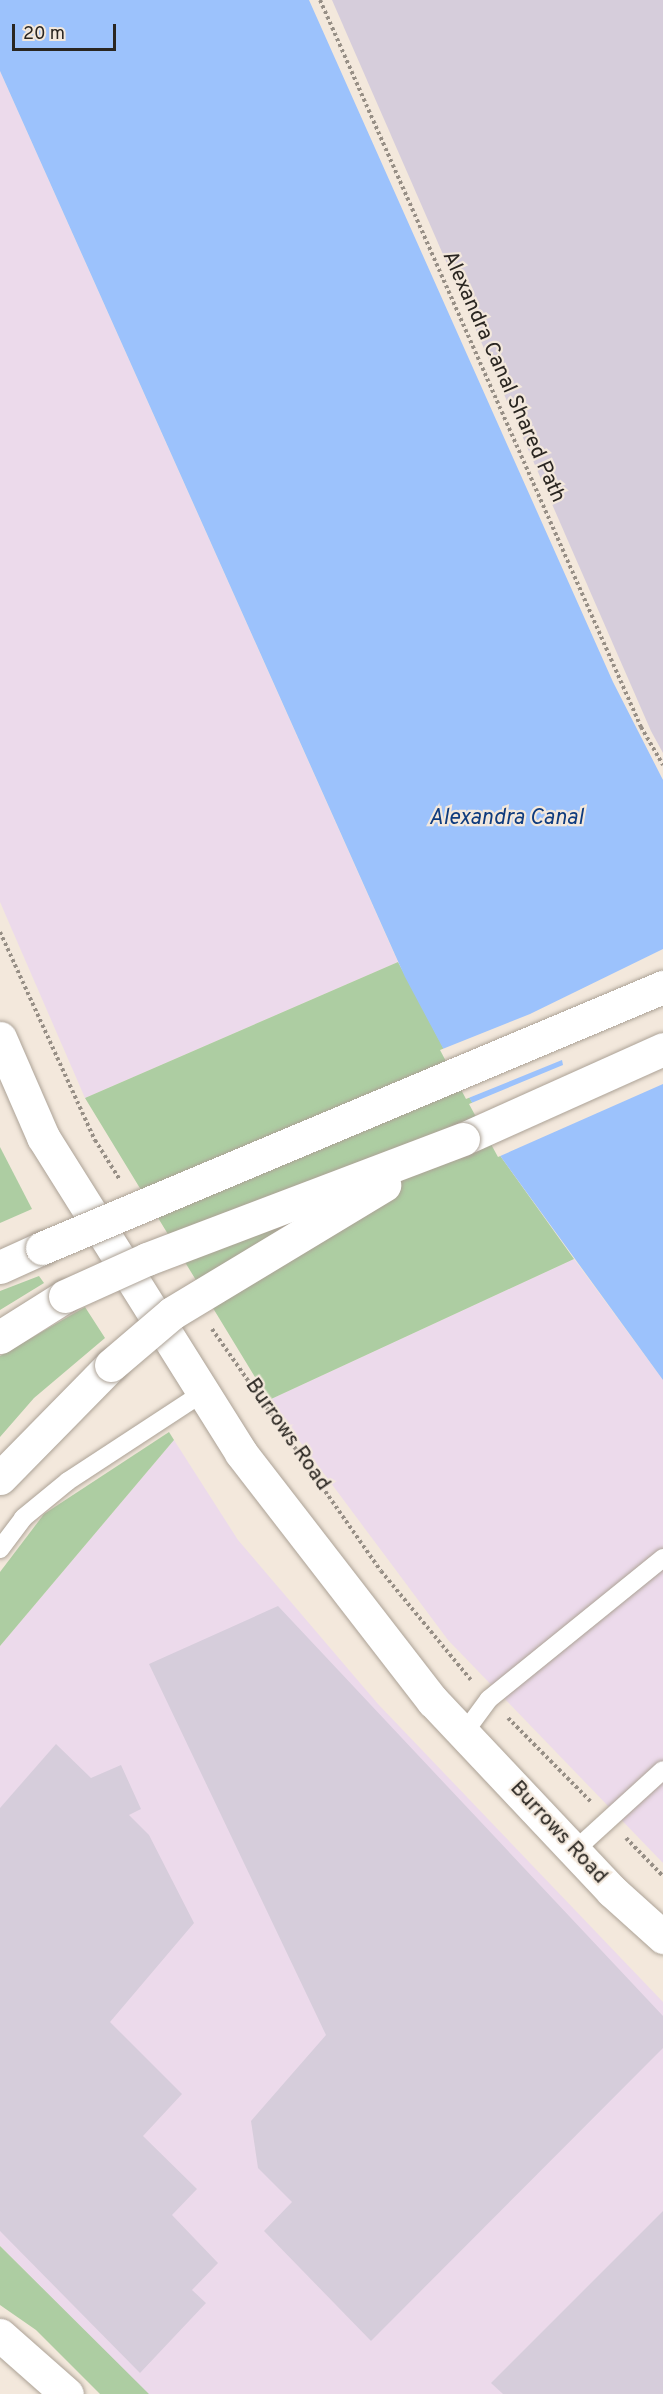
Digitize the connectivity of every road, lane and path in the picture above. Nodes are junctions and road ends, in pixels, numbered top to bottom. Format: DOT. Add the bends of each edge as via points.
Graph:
graph roads {
  1 [pos="320,0"];
  2 [pos="663,765"];
  3 [pos="0,932"];
  4 [pos="663,987"];
  5 [pos="0,1038"];
  6 [pos="663,1049"];
  7 [pos="463,1139"];
  8 [pos="125,1189"];
  9 [pos="42,1248"];
  10 [pos="0,1262"];
  11 [pos="0,1267"];
  12 [pos="205,1317"];
  13 [pos="0,1337"];
  14 [pos="201,1394"];
  15 [pos="0,1479"];
  16 [pos="0,1550"];
  17 [pos="663,1558"];
  18 [pos="489,1699"];
  19 [pos="464,1733"];
  20 [pos="663,1770"];
  21 [pos="608,1820"];
  22 [pos="574,1851"];
  23 [pos="663,1876"];
  24 [pos="663,1937"];
  25 [pos="0,2335"];
  26 [pos="67,2394"];
  1 -- 2 [label="path, Alexandra Canal Shared Path" via="641,727"];
  3 -- 8 [label="path" via="95,1140"];
  4 -- 9 [label="main road, bridge"];
  5 -- 14 [label="main road, Burrows Road" via="43,1137"];
  6 -- 7 [label="main road"];
  7 -- 13 [label="main road, bridge" via="147,1259 65,1296"];
  7 -- 15 [label="main road, bridge" via="172,1313 111,1365"];
  9 -- 10 [label="main road"];
  9 -- 11 [label="main road"];
  12 -- 18 [label="path, Burrows Road" via="381,1571"];
  14 -- 16 [label="lane" via="68,1481 23,1518"];
  14 -- 19 [label="main road, Burrows Road" via="241,1453"];
  17 -- 18 [label="lane"];
  18 -- 19 [label="lane"];
  18 -- 21 [label="path, Burrows Road"];
  19 -- 22 [label="main road, Burrows Road"];
  20 -- 21 [label="lane"];
  21 -- 22 [label="lane"];
  21 -- 23 [label="path, Burrows Road"];
  22 -- 24 [label="main road, Burrows Road"];
  25 -- 26 [label="main road"];
}
